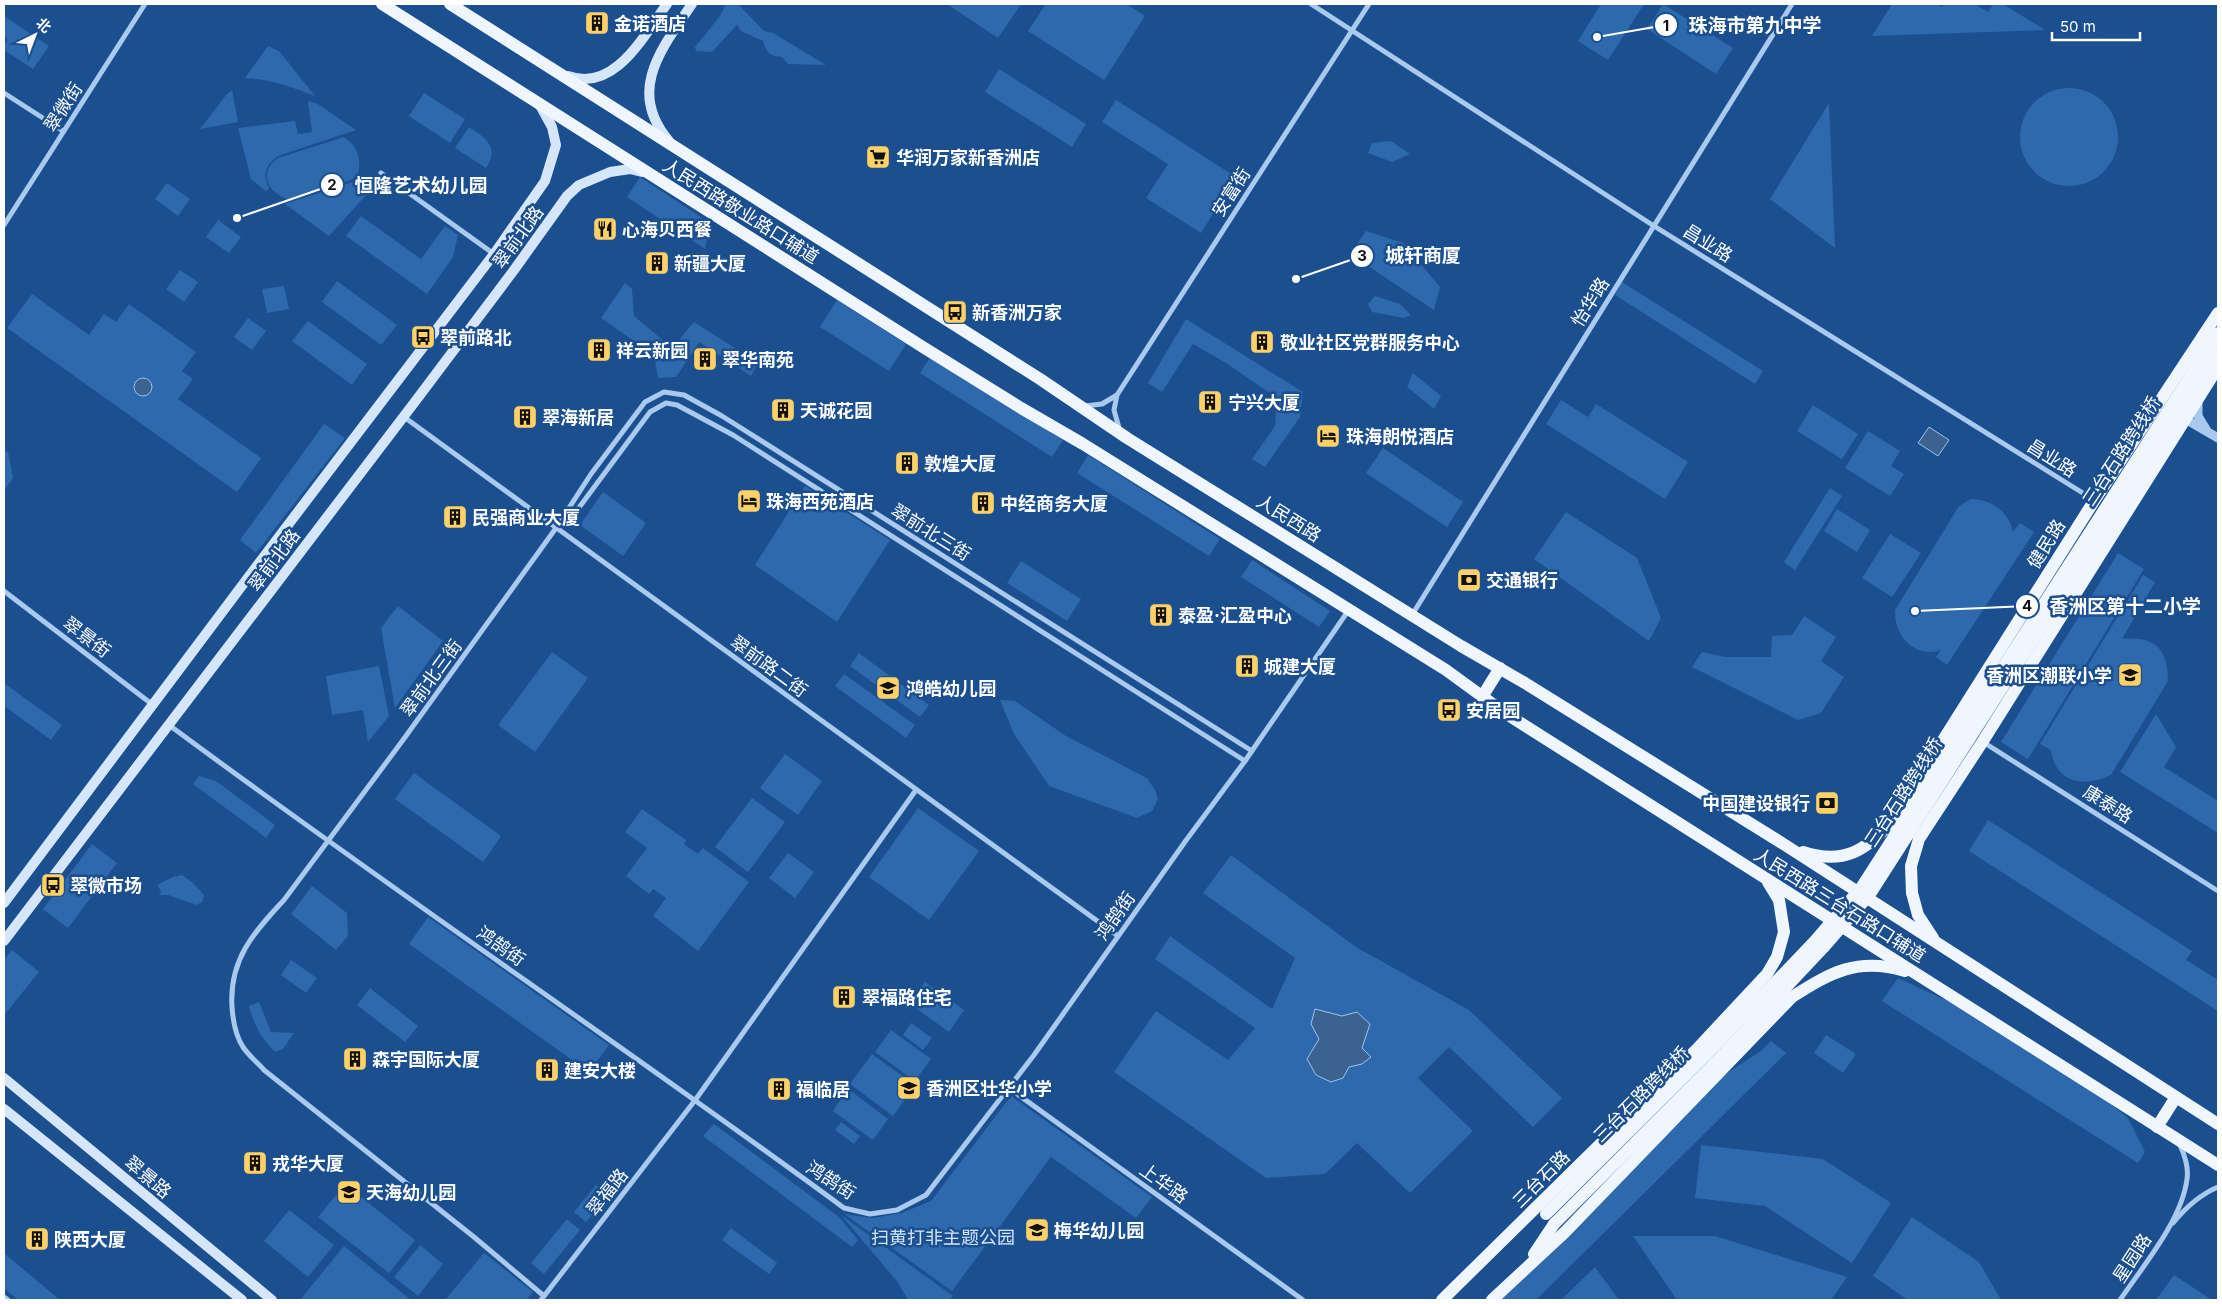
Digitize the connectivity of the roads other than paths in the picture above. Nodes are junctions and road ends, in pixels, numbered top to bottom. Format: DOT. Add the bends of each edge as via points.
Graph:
graph roads {
  1 [pos="145,4"];
  2 [pos="382,4"];
  3 [pos="450,4"];
  4 [pos="667,4"];
  5 [pos="692,4"];
  6 [pos="1311,4"];
  7 [pos="1369,4"];
  8 [pos="1792,4"];
  9 [pos="1352,30"];
  10 [pos="560,73"];
  11 [pos="4,92"];
  12 [pos="537,102"];
  13 [pos="63,131"];
  14 [pos="675,147"];
  15 [pos="381,173"];
  16 [pos="655,177"];
  17 [pos="4,225"];
  18 [pos="1654,226"];
  19 [pos="494,254"];
  20 [pos="2218,313"];
  21 [pos="2218,333"];
  22 [pos="2218,351"];
  23 [pos="2218,367"];
  24 [pos="1117,395"];
  25 [pos="2199,397"];
  26 [pos="2160,403"];
  27 [pos="1079,406"];
  28 [pos="403,417"];
  29 [pos="2186,419"];
  30 [pos="1098,420"];
  31 [pos="2215,436"];
  32 [pos="1127,438"];
  33 [pos="2172,440"];
  34 [pos="2094,501"];
  35 [pos="556,528"];
  36 [pos="4,591"];
  37 [pos="1349,610"];
  38 [pos="1412,615"];
  39 [pos="1461,646"];
  40 [pos="1500,668"];
  41 [pos="1482,697"];
  42 [pos="153,705"];
  43 [pos="168,724"];
  44 [pos="1983,741"];
  45 [pos="1252,751"];
  46 [pos="1245,761"];
  47 [pos="916,790"];
  48 [pos="328,842"];
  49 [pos="1785,845"];
  50 [pos="1764,877"];
  51 [pos="2218,890"];
  52 [pos="4,903"];
  53 [pos="1118,936"];
  54 [pos="4,941"];
  55 [pos="1942,947"];
  56 [pos="1921,977"];
  57 [pos="4,1078"];
  58 [pos="1009,1088"];
  59 [pos="2176,1097"];
  60 [pos="696,1099"];
  61 [pos="4,1109"];
  62 [pos="2217,1119"];
  63 [pos="2157,1127"];
  64 [pos="2178,1141"];
  65 [pos="2218,1165"];
  66 [pos="2218,1187"];
  67 [pos="1550,1219"];
  68 [pos="2166,1231"];
  69 [pos="1496,1248"];
  70 [pos="1521,1273"];
  71 [pos="4,1297"];
  72 [pos="542,1298"];
  73 [pos="8,1300"];
  74 [pos="242,1300"];
  75 [pos="272,1300"];
  76 [pos="1303,1300"];
  77 [pos="1442,1300"];
  78 [pos="1492,1300"];
  79 [pos="2120,1300"];
  1 -- 13 [label="street, 翠微街"];
  2 -- 12 [label="main road, 人民西路敬业路口辅道"];
  3 -- 10 [label="main road, 人民西路敬业路口辅道"];
  4 -- 10 [label="main road" via="644,36 612,71 588,80"];
  5 -- 14 [label="main road" via="662,48 652,73 648,96 656,122"];
  6 -- 9 [label="street, 昌业路"];
  7 -- 9 [label="street, 安富街"];
  8 -- 18 [label="street, 怡华路"];
  9 -- 18 [label="street, 昌业路"];
  9 -- 24 [label="street, 安富街"];
  10 -- 14 [label="main road, 人民西路敬业路口辅道"];
  11 -- 13 [label="street"];
  12 -- 16 [label="main road, 人民西路敬业路口辅道"];
  12 -- 19 [label="main road, 翠前北路" via="547,114 556,136 554,154 545,181"];
  13 -- 17 [label="street, 翠微街"];
  14 -- 27 [label="main road, 人民西路敬业路口辅道"];
  15 -- 19 [label="street"];
  16 -- 28 [label="main road, 翠前北路" via="630,169 618,170 579,185 567,196"];
  16 -- 37 [label="main road, 人民西路敬业路口辅道"];
  18 -- 34 [label="street, 昌业路"];
  18 -- 38 [label="street, 怡华路"];
  19 -- 42 [label="main road, 翠前北路"];
  20 -- 26 [label="main road, 健民路"];
  21 -- 67 [label="main road, 三台石路跨线桥, bridge" via="1874,870 1850,902"];
  22 -- 67 [label="main road, 三台石路跨线桥, bridge" via="1870,894 1830,942 1711,1067"];
  23 -- 25 [label="main road"];
  24 -- 27 [label="street" via="1097,405"];
  24 -- 32 [label="street, 安富街" via="1115,418"];
  25 -- 29 [label="main road"];
  25 -- 31 [label="street" via="2198,416"];
  26 -- 29 [label="street"];
  26 -- 34 [label="main road, 健民路"];
  27 -- 30 [label="main road, 人民西路敬业路口辅道"];
  28 -- 35 [label="street, 翠前路二街"];
  28 -- 43 [label="main road, 翠前北路"];
  29 -- 31 [label="street"];
  29 -- 33 [label="main road"];
  30 -- 32 [label="main road, 人民西路"];
  31 -- 33 [label="street" via="2188,429"];
  32 -- 38 [label="main road, 人民西路"];
  33 -- 44 [label="main road"];
  34 -- 49 [label="main road, 健民路" via="1892,822 1872,842 1853,854 1841,857 1818,857"];
  35 -- 45 [label="street, 翠前北三街" via="591,474 645,402 664,392 684,395 737,425"];
  35 -- 46 [label="street, 翠前北三街" via="575,513 650,412 666,403 677,405 746,443"];
  35 -- 47 [label="street, 翠前路二街"];
  35 -- 48 [label="street, 翠前北三街"];
  36 -- 42 [label="street, 翠景街"];
  37 -- 41 [label="main road, 人民西路三台石路口辅道" via="1446,670"];
  37 -- 45 [label="street, 鸿鹄街"];
  38 -- 39 [label="main road, 人民西路"];
  39 -- 40 [label="main road, 人民西路三台石路口辅道"];
  40 -- 41 [label="main road"];
  40 -- 49 [label="main road, 人民西路三台石路口辅道"];
  41 -- 50 [label="main road, 人民西路三台石路口辅道"];
  42 -- 52 [label="main road, 翠前北路"];
  43 -- 48 [label="street, 鸿鹄街"];
  43 -- 54 [label="main road, 翠前北路"];
  44 -- 51 [label="street, 康泰路"];
  44 -- 55 [label="main road" via="1919,839 1911,866 1912,893 1918,915"];
  45 -- 46 [label="street, 鸿鹄街"];
  46 -- 53 [label="street, 鸿鹄街"];
  47 -- 53 [label="street, 翠前路二街"];
  47 -- 60 [label="street, 翠福路"];
  48 -- 60 [label="street, 鸿鹄街"];
  48 -- 72 [label="street, 翠前北三街" via="243,950 234,974 231,995 233,1024 243,1047 264,1070 467,1231"];
  49 -- 55 [label="main road, 人民西路三台石路口辅道"];
  50 -- 56 [label="main road, 人民西路三台石路口辅道"];
  50 -- 69 [label="main road, 三台石路" via="1774,888 1783,922 1781,945 1767,974 1696,1050"];
  53 -- 58 [label="street, 鸿鹄街"];
  55 -- 59 [label="main road, 人民西路三台石路口辅道"];
  56 -- 63 [label="main road, 人民西路三台石路口辅道"];
  56 -- 70 [label="main road" via="1886,966 1852,967 1826,975 1792,997"];
  57 -- 75 [label="main road, 翠景路"];
  58 -- 60 [label="street, 鸿鹄街" via="926,1195 897,1210 870,1214 844,1208"];
  58 -- 76 [label="street, 上华路"];
  59 -- 62 [label="main road, 人民西路三台石路口辅道"];
  59 -- 63 [label="main road"];
  60 -- 72 [label="street, 翠福路"];
  61 -- 74 [label="main road, 翠景路"];
  63 -- 64 [label="main road, 人民西路三台石路口辅道"];
  64 -- 65 [label="main road, 人民西路三台石路口辅道"];
  64 -- 68 [label="street, 星园路" via="2186,1157 2188,1178 2182,1201"];
  66 -- 68 [label="street, 星园路" via="2188,1206"];
  67 -- 69 [label="main road"];
  67 -- 70 [label="main road"];
  68 -- 79 [label="street, 星园路"];
  69 -- 77 [label="main road, 三台石路"];
  70 -- 78 [label="main road"];
  71 -- 73 [label="street"];
}
